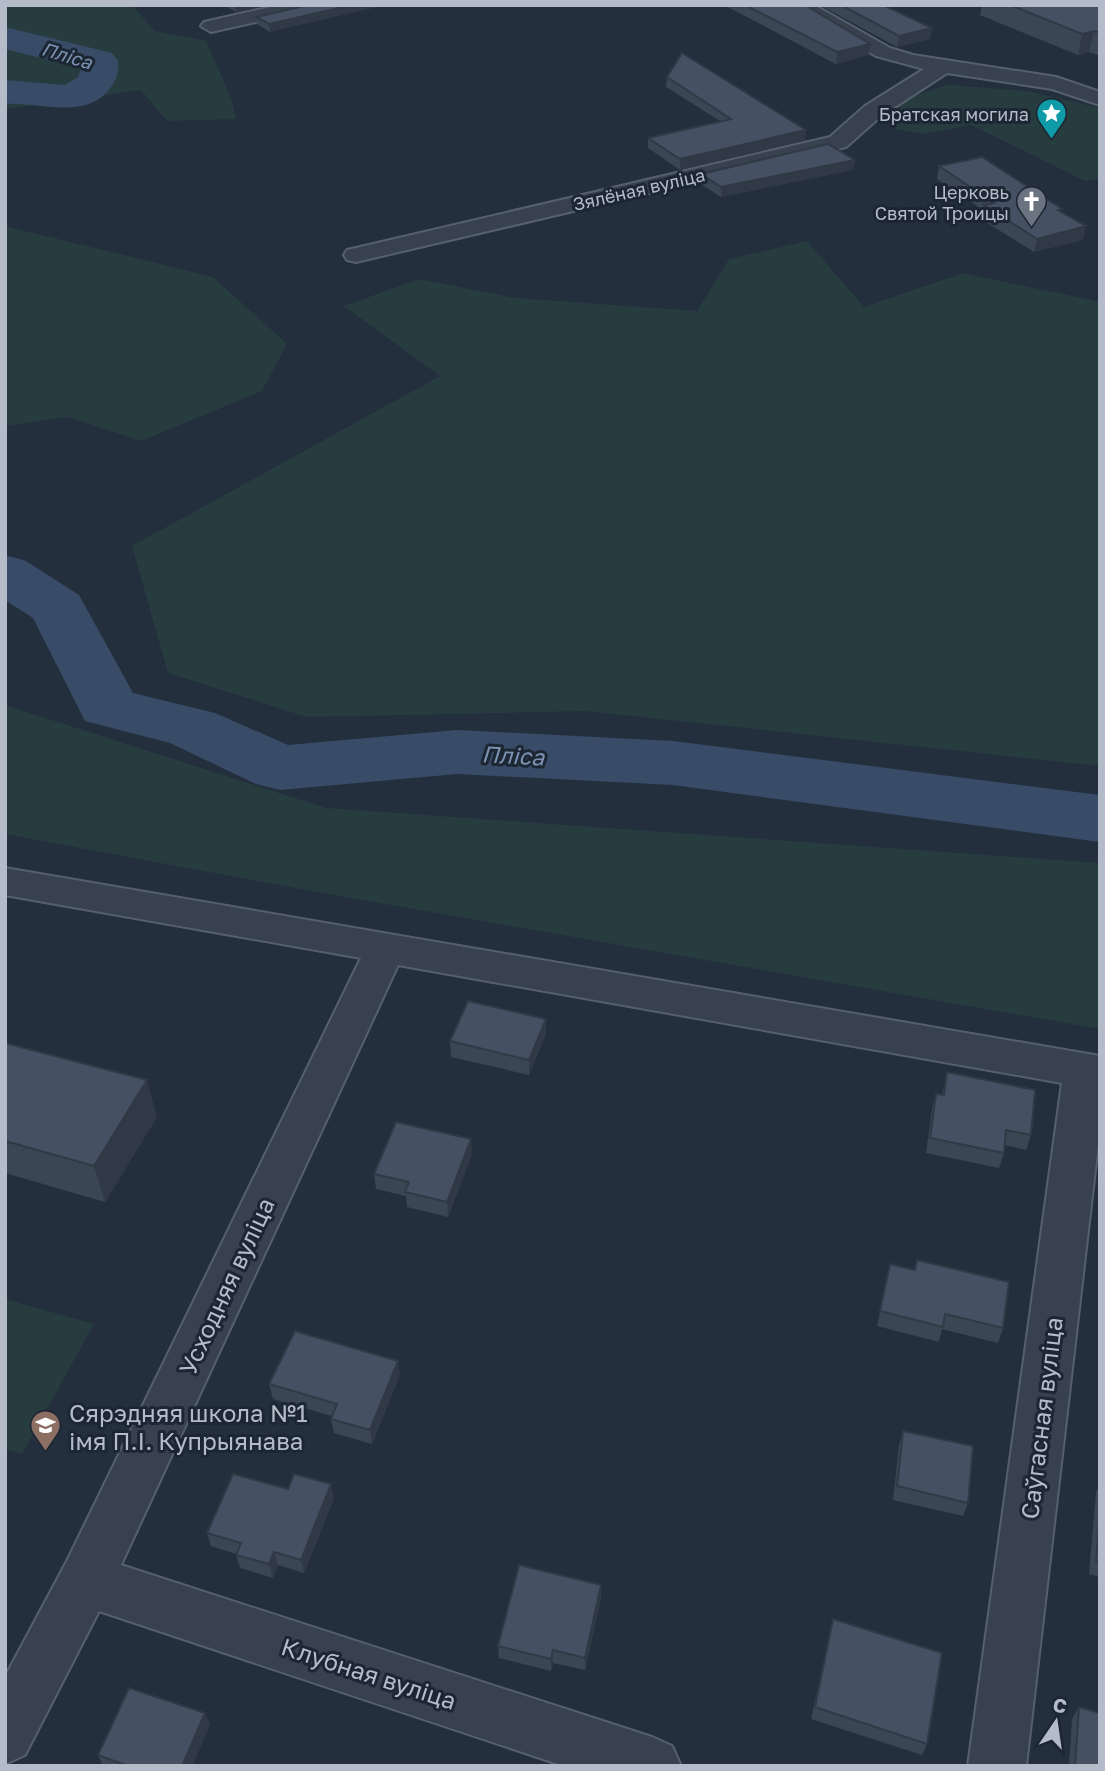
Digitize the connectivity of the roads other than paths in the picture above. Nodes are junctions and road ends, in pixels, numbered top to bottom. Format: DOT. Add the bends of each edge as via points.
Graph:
graph roads {
  1 [pos="308,5"];
  2 [pos="801,5"];
  3 [pos="211,26"];
  4 [pos="942,67"];
  5 [pos="1100,99"];
  6 [pos="356,255"];
  7 [pos="5,881"];
  8 [pos="386,947"];
  9 [pos="1092,1071"];
  10 [pos="86,1580"];
  11 [pos="5,1735"];
  12 [pos="652,1766"];
  13 [pos="997,1766"];
  1 -- 3 [label="street"];
  2 -- 4 [label="street" via="883,52"];
  4 -- 5 [label="street" via="1056,83"];
  4 -- 6 [label="street, Зялёная вуліца" via="873,111 838,142"];
  7 -- 8 [label="street"];
  8 -- 9 [label="street"];
  8 -- 10 [label="street, Усходняя вуліца"];
  9 -- 13 [label="street, Саўгасная вуліца"];
  10 -- 11 [label="street, Усходняя вуліца"];
  10 -- 12 [label="street, Клубная вуліца"];
}
